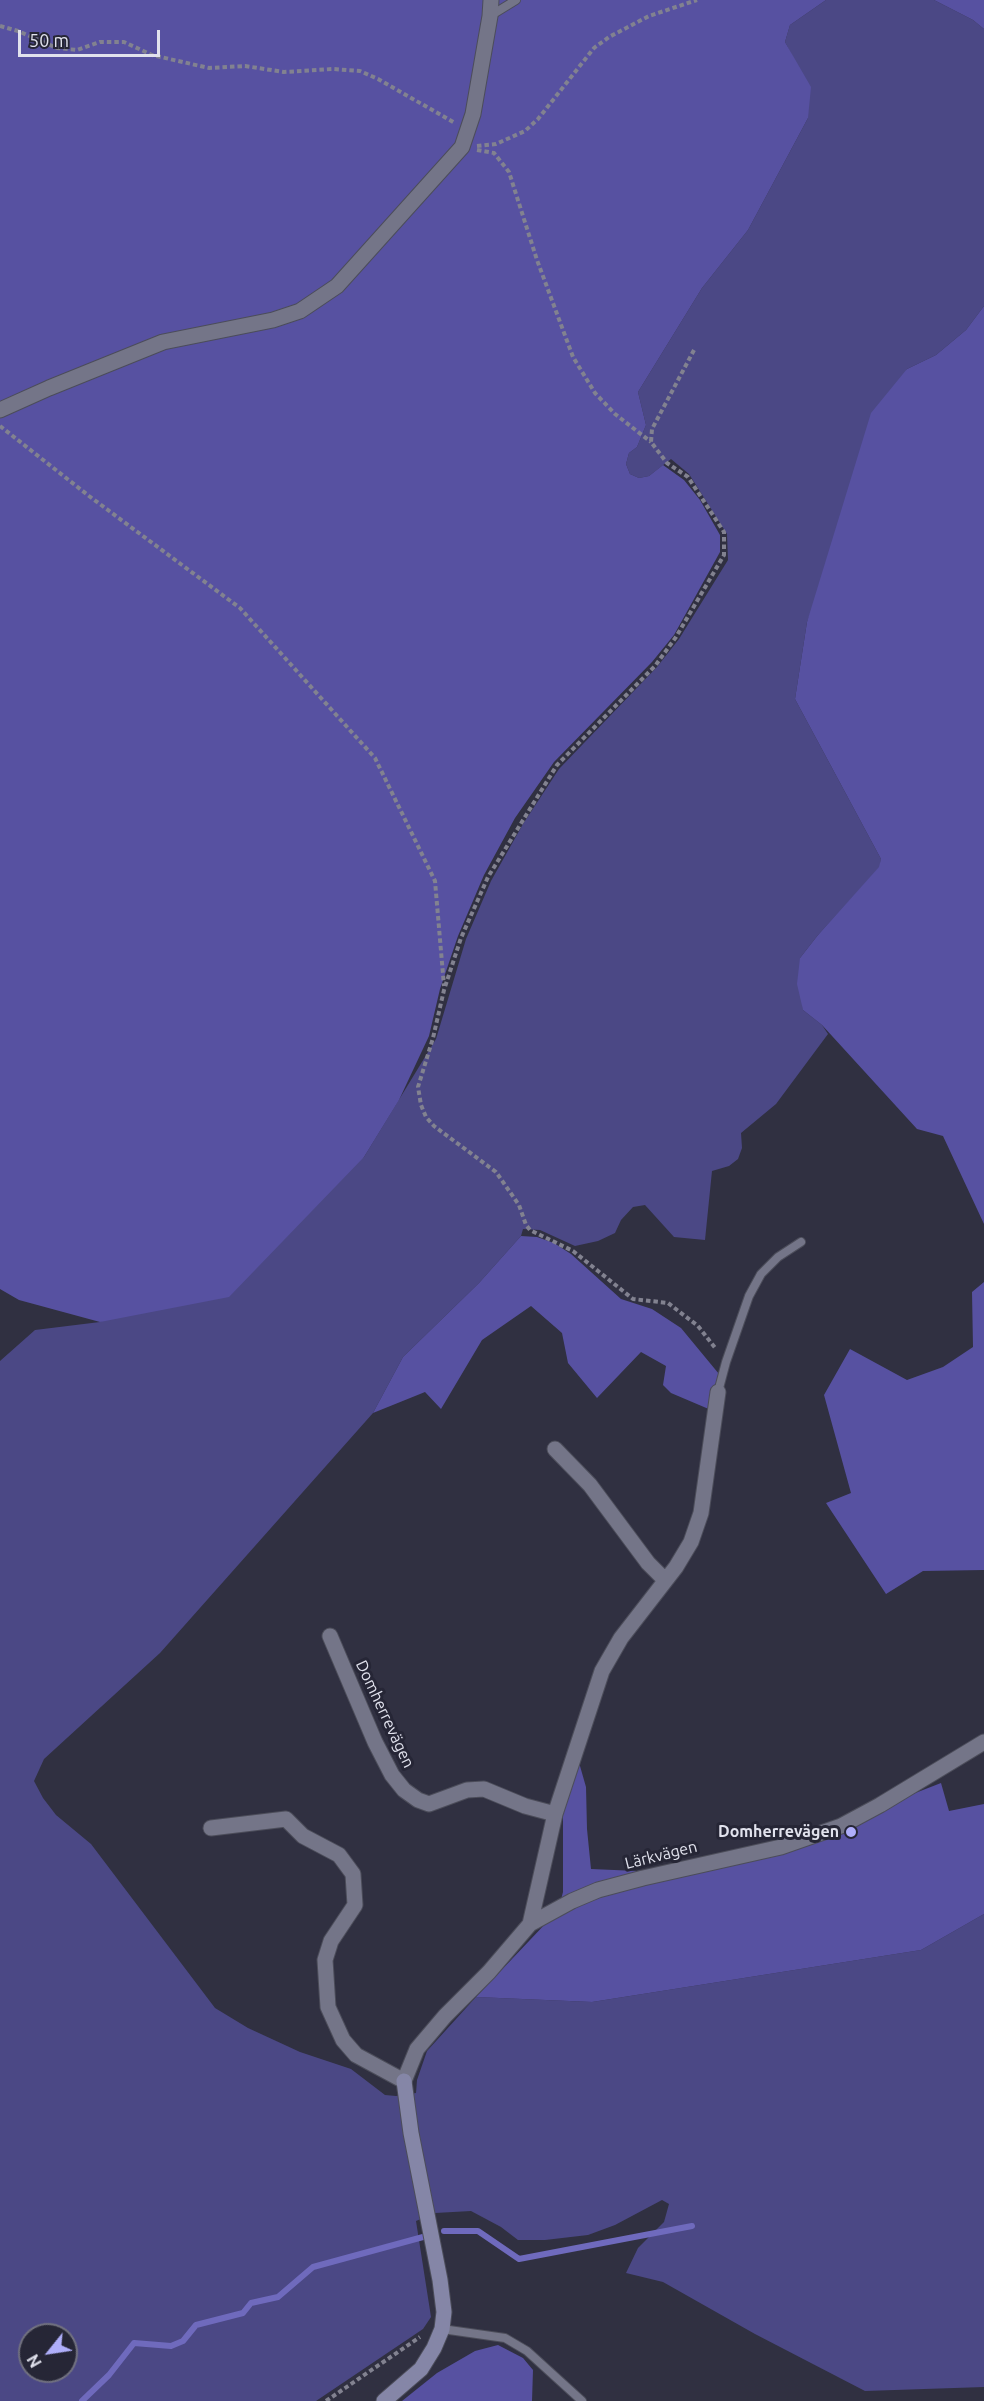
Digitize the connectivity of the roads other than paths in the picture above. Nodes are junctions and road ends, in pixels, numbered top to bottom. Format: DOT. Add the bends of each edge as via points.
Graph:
graph roads {
  1 [pos="490,0"];
  2 [pos="516,0"];
  3 [pos="490,16"];
  4 [pos="0,410"];
  5 [pos="801,1242"];
  6 [pos="718,1392"];
  7 [pos="555,1449"];
  8 [pos="665,1580"];
  9 [pos="330,1636"];
  10 [pos="984,1742"];
  11 [pos="555,1814"];
  12 [pos="211,1828"];
  13 [pos="530,1924"];
  14 [pos="404,2081"];
  15 [pos="442,2329"];
  16 [pos="384,2401"];
  17 [pos="582,2401"];
  1 -- 3 [label="street"];
  2 -- 3 [label="lane"];
  3 -- 4 [label="street" via="469,130 462,147 338,286 300,311 163,342"];
  5 -- 6 [label="lane" via="761,1274 749,1296"];
  6 -- 8 [label="street" via="701,1513 691,1542"];
  7 -- 8 [label="street" via="590,1485"];
  8 -- 11 [label="street" via="621,1638 602,1671"];
  9 -- 11 [label="street, Domherrevägen" via="371,1734 404,1790 429,1804 467,1790 484,1789"];
  10 -- 13 [label="street, Lärkvägen" via="841,1826 781,1847 598,1890"];
  11 -- 13 [label="street"];
  12 -- 14 [label="street" via="286,1819 303,1836 339,1855 353,1874 356,1905 331,1941 325,1960 328,2007 343,2040 356,2055"];
  13 -- 14 [label="street, Lärkvägen" via="417,2049"];
  14 -- 15 [label="street" via="440,2280"];
  15 -- 16 [label="street" via="421,2369"];
  15 -- 17 [label="lane" via="505,2338 527,2351"];
}
